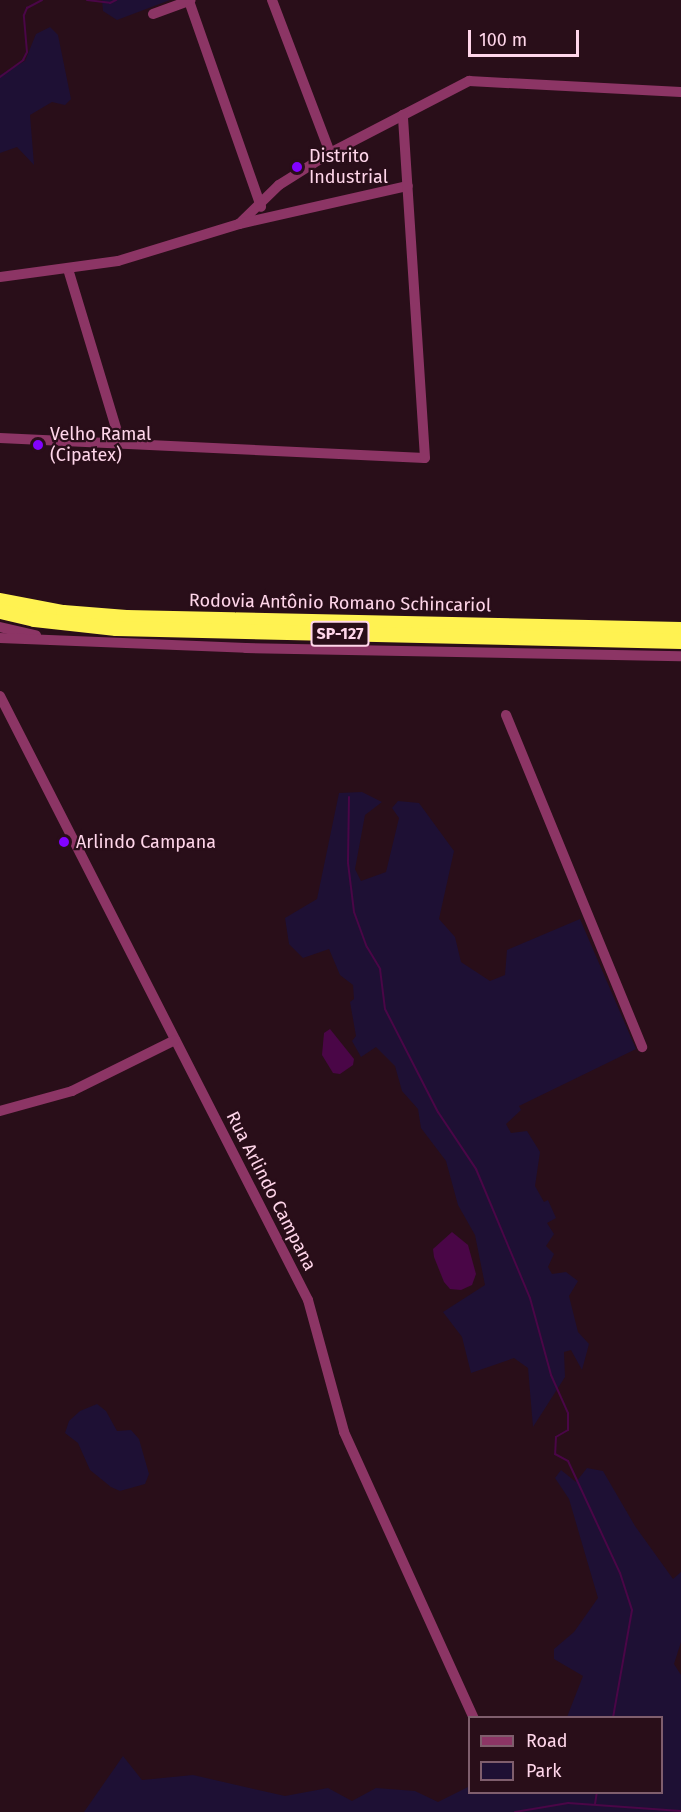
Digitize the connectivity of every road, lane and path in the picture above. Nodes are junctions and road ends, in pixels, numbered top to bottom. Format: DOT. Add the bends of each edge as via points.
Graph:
graph roads {
  1 [pos="272,0"];
  2 [pos="190,1"];
  3 [pos="153,14"];
  4 [pos="681,92"];
  5 [pos="403,115"];
  6 [pos="330,153"];
  7 [pos="408,186"];
  8 [pos="259,203"];
  9 [pos="265,219"];
  10 [pos="239,224"];
  11 [pos="68,268"];
  12 [pos="0,277"];
  13 [pos="0,438"];
  14 [pos="120,441"];
  15 [pos="0,600"];
  16 [pos="0,611"];
  17 [pos="0,627"];
  18 [pos="681,629"];
  19 [pos="0,638"];
  20 [pos="60,640"];
  21 [pos="681,641"];
  22 [pos="681,656"];
  23 [pos="1,701"];
  24 [pos="506,715"];
  25 [pos="175,1040"];
  26 [pos="642,1047"];
  27 [pos="0,1111"];
  28 [pos="473,1716"];
  1 -- 6 [label="street"];
  2 -- 3 [label="street"];
  2 -- 8 [label="street"];
  4 -- 5 [label="street" via="481,79 458,85"];
  5 -- 6 [label="street"];
  5 -- 7 [label="street"];
  6 -- 8 [label="street"];
  7 -- 9 [label="street"];
  7 -- 14 [label="street" via="425,458"];
  8 -- 9 [label="street"];
  8 -- 10 [label="street"];
  9 -- 10 [label="street"];
  10 -- 11 [label="street" via="133,257"];
  11 -- 12 [label="street"];
  11 -- 14 [label="street"];
  13 -- 14 [label="street"];
  15 -- 18 [label="highway, Rodovia Antônio Romano Schincariol / SP-127" via="63,612 126,617"];
  16 -- 21 [label="highway, Rodovia Antônio Romano Schincariol / SP-127" via="116,628"];
  17 -- 20 [label="street"];
  19 -- 20 [label="street"];
  20 -- 22 [label="street"];
  23 -- 25 [label="street, Rua Arlindo Campana"];
  24 -- 26 [label="street"];
  25 -- 27 [label="street" via="72,1091"];
  25 -- 28 [label="street, Rua Arlindo Campana" via="311,1307 344,1432"];
}
